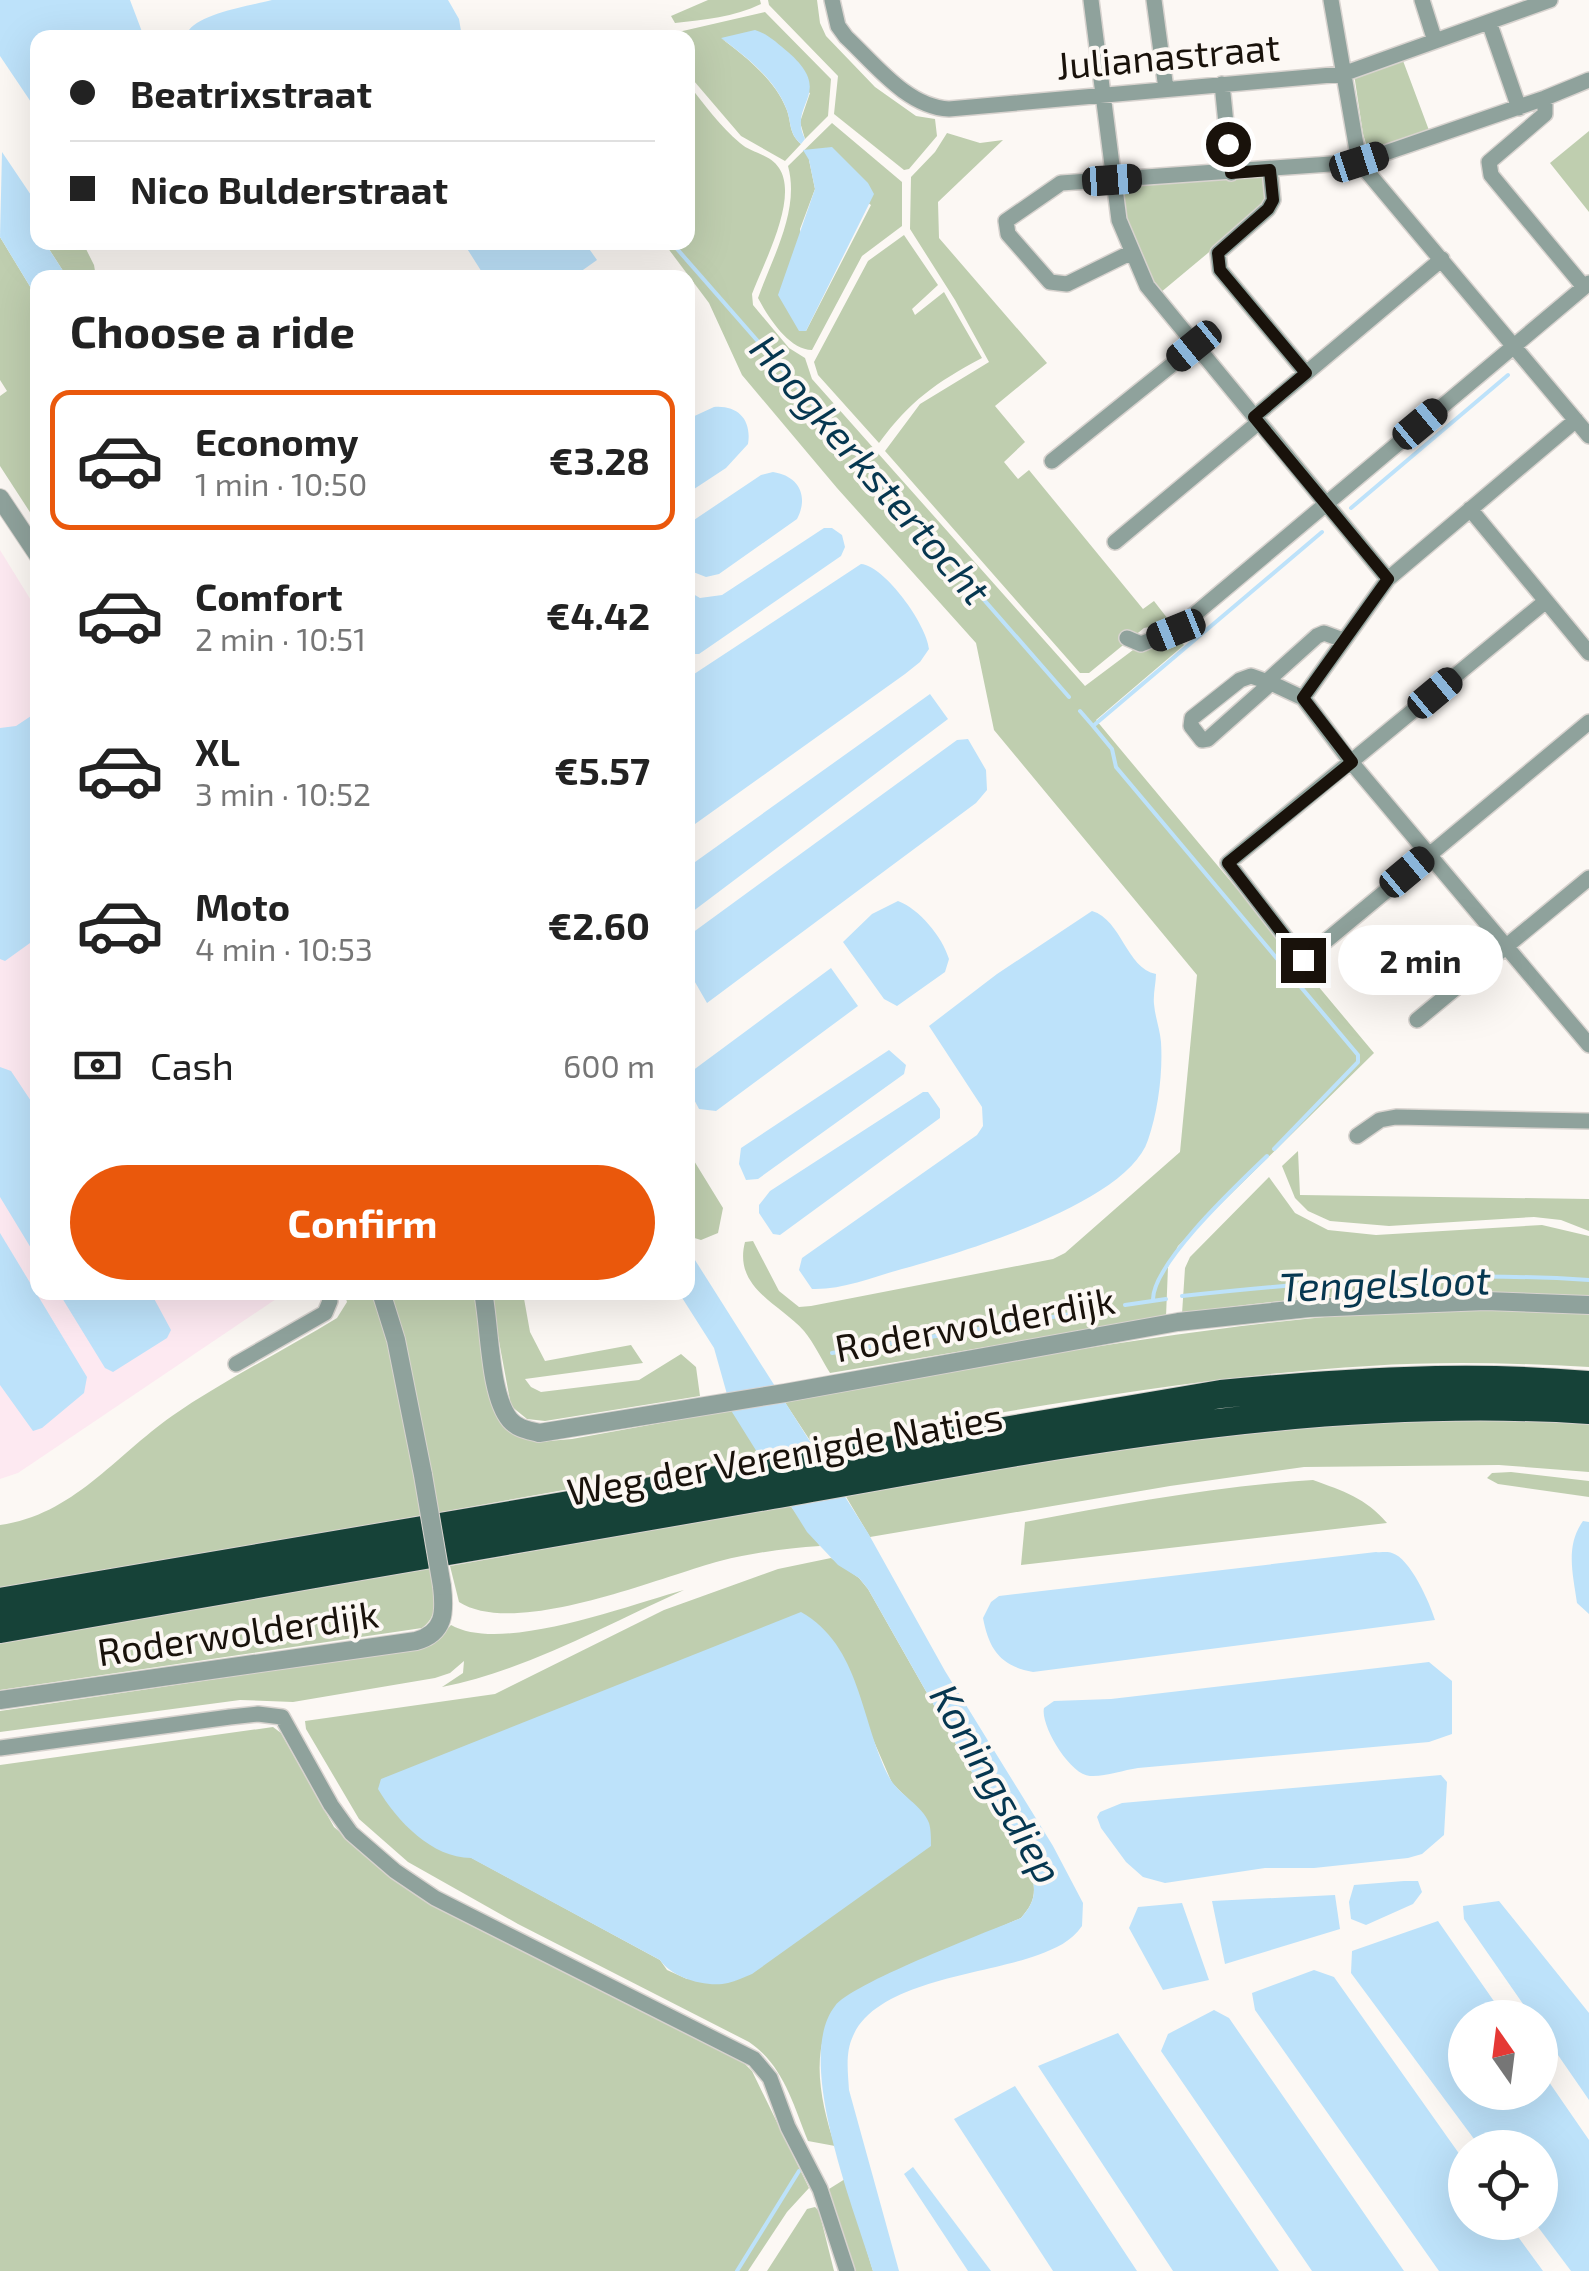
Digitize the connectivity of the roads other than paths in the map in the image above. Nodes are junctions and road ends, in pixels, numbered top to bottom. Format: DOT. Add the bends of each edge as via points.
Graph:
graph roads {
  1 [pos="832,0"];
  2 [pos="1090,0"];
  3 [pos="1154,0"];
  4 [pos="1331,0"];
  5 [pos="1422,0"];
  6 [pos="1550,0"];
  7 [pos="1489,22"];
  8 [pos="1435,41"];
  9 [pos="1343,74"];
  10 [pos="1589,80"];
  11 [pos="1222,84"];
  12 [pos="1166,89"];
  13 [pos="1101,95"];
  14 [pos="1544,98"];
  15 [pos="1519,108"];
  16 [pos="1359,162"];
  17 [pos="1270,170"];
  18 [pos="1231,173"];
  19 [pos="1112,180"];
  20 [pos="1130,254"];
  21 [pos="1442,260"];
  22 [pos="1586,285"];
  23 [pos="1194,346"];
  24 [pos="1514,347"];
  25 [pos="1306,373"];
  26 [pos="1257,420"];
  27 [pos="1576,420"];
  28 [pos="1589,436"];
  29 [pos="1052,461"];
  30 [pos="0,498"];
  31 [pos="1327,503"];
  32 [pos="1470,509"];
  33 [pos="1115,542"];
  34 [pos="30,543"];
  35 [pos="1388,579"];
  36 [pos="1546,601"];
  37 [pos="1127,638"];
  38 [pos="1343,640"];
  39 [pos="1589,653"];
  40 [pos="1269,683"];
  41 [pos="1303,698"];
  42 [pos="1589,722"];
  43 [pos="1352,762"];
  44 [pos="1428,854"];
  45 [pos="1589,878"];
  46 [pos="1506,947"];
  47 [pos="1417,1020"];
  48 [pos="1588,1040"];
  49 [pos="1589,1120"];
  50 [pos="1357,1136"];
  51 [pos="330,1300"];
  52 [pos="384,1300"];
  53 [pos="484,1300"];
  54 [pos="1589,1306"];
  55 [pos="236,1364"];
  56 [pos="1589,1385"];
  57 [pos="1589,1410"];
  58 [pos="838,1470"];
  59 [pos="766,1483"];
  60 [pos="0,1602"];
  61 [pos="0,1630"];
  62 [pos="0,1700"];
  63 [pos="0,1748"];
  64 [pos="847,2271"];
  1 -- 13 [label="street, Julianastraat" via="846,37 914,100 934,108"];
  2 -- 13 [label="street"];
  3 -- 12 [label="street"];
  4 -- 9 [label="street"];
  5 -- 8 [label="street"];
  6 -- 7 [label="street, Julianastraat"];
  7 -- 8 [label="street, Julianastraat"];
  7 -- 15 [label="street"];
  8 -- 9 [label="street, Julianastraat"];
  9 -- 11 [label="street, Julianastraat"];
  9 -- 16 [label="street"];
  10 -- 14 [label="street"];
  11 -- 12 [label="street, Julianastraat"];
  11 -- 18 [label="street"];
  12 -- 13 [label="street, Julianastraat"];
  13 -- 19 [label="street"];
  14 -- 15 [label="street"];
  14 -- 22 [label="street" via="1545,114 1492,157 1488,169"];
  15 -- 16 [label="street"];
  16 -- 17 [label="street"];
  16 -- 21 [label="street"];
  17 -- 18 [label="street"];
  17 -- 25 [label="street" via="1268,209 1217,260"];
  18 -- 19 [label="street"];
  19 -- 20 [label="street"];
  19 -- 20 [label="street" via="1062,183 1010,216 1006,228 1058,286"];
  20 -- 23 [label="street"];
  21 -- 24 [label="street"];
  21 -- 25 [label="street"];
  22 -- 24 [label="street"];
  23 -- 26 [label="street"];
  23 -- 29 [label="street"];
  24 -- 27 [label="street"];
  24 -- 31 [label="street"];
  25 -- 26 [label="street"];
  26 -- 31 [label="street"];
  26 -- 33 [label="street"];
  27 -- 28 [label="street"];
  27 -- 32 [label="street"];
  30 -- 34 [label="street"];
  31 -- 35 [label="street"];
  31 -- 37 [label="street" via="1176,630 1141,644"];
  32 -- 35 [label="street"];
  32 -- 36 [label="street"];
  35 -- 38 [label="street"];
  36 -- 39 [label="street"];
  36 -- 43 [label="street"];
  38 -- 40 [label="street" via="1318,636"];
  38 -- 41 [label="street"];
  40 -- 40 [label="street" via="1208,739 1191,726 1192,718 1240,680 1250,676"];
  40 -- 41 [label="street"];
  41 -- 43 [label="street"];
  42 -- 44 [label="street"];
  43 -- 44 [label="street"];
  43 -- 44 [label="street" via="1228,863 1303,960"];
  44 -- 46 [label="street"];
  45 -- 46 [label="street"];
  46 -- 47 [label="street"];
  46 -- 48 [label="street"];
  49 -- 50 [label="street" via="1396,1117"];
  51 -- 55 [label="street" via="325,1313"];
  52 -- 62 [label="street, Roderwolderdijk, bridge" via="442,1586 442,1620 429,1638"];
  53 -- 54 [label="street, Roderwolderdijk" via="500,1400 519,1428 539,1433 1178,1322 1486,1300"];
  56 -- 58 [label="highway, Weg der Verenigde Naties" via="1444,1379 1292,1387 1154,1404"];
  57 -- 58 [label="highway, Weg der Verenigde Naties" via="1444,1405 1266,1416"];
  58 -- 59 [label="highway, Weg der Verenigde Naties"];
  59 -- 60 [label="highway, Weg der Verenigde Naties"];
  59 -- 61 [label="highway, Weg der Verenigde Naties"];
  63 -- 64 [label="street, Roderwolderdijk" via="230,1716 282,1717 340,1820 395,1871 435,1898 754,2059 770,2078 820,2189"];
}
